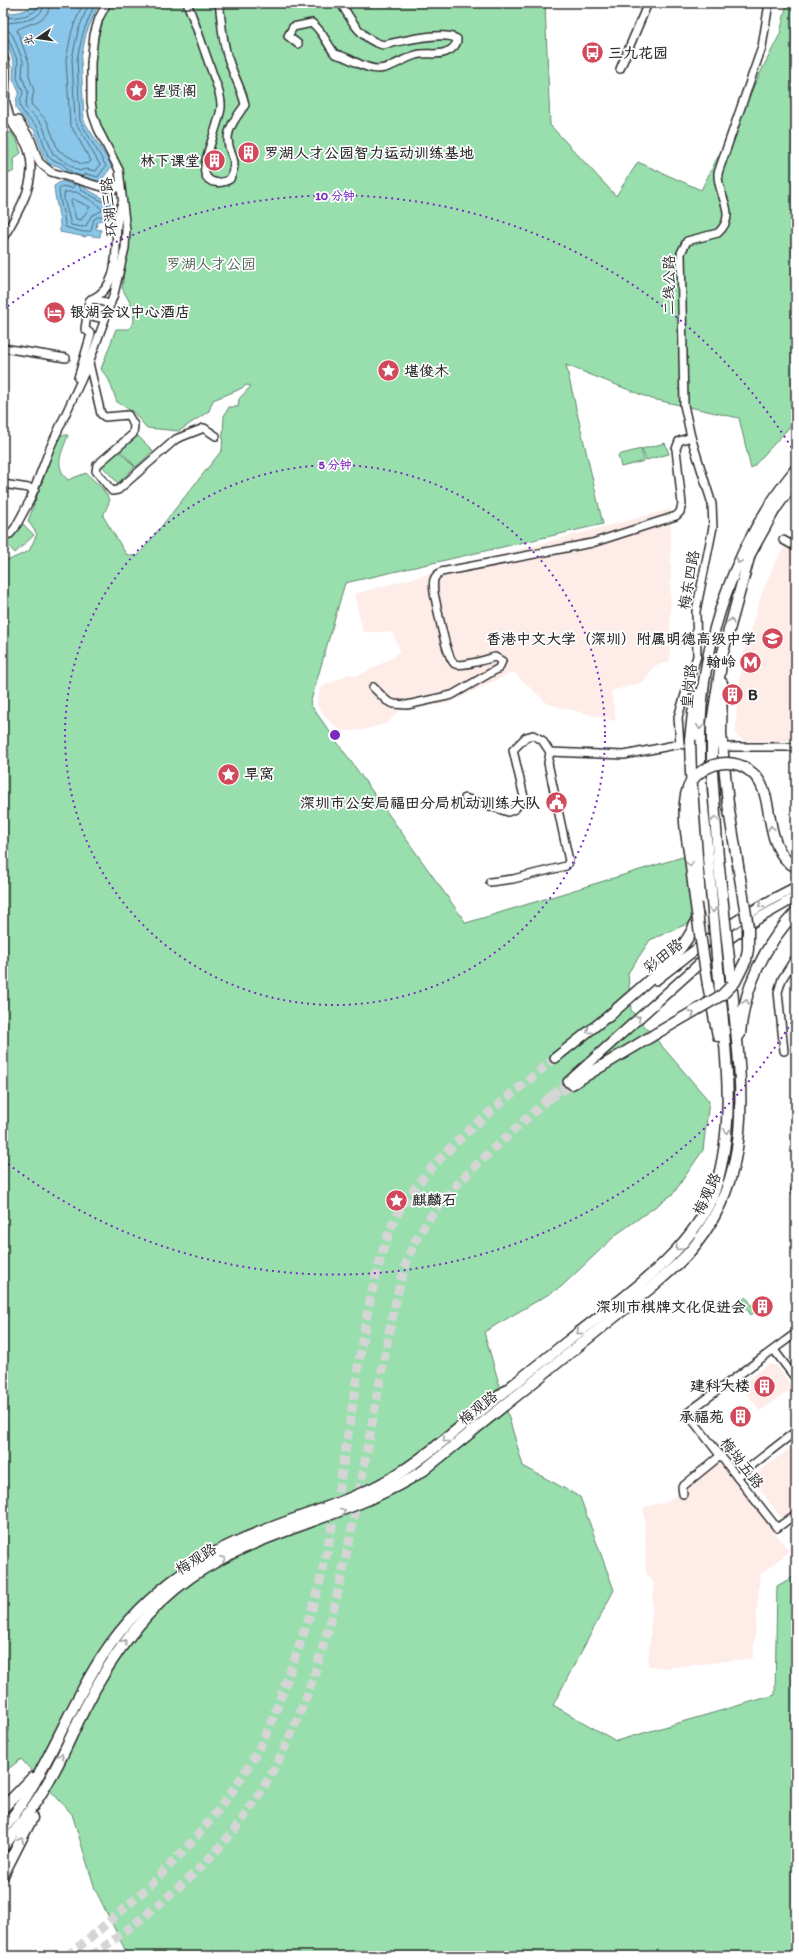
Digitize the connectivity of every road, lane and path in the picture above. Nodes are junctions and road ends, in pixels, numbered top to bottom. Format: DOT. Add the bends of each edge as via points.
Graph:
graph roads {
  1 [pos="107,3"];
  2 [pos="187,3"];
  3 [pos="219,3"];
  4 [pos="341,3"];
  5 [pos="648,3"];
  6 [pos="768,3"];
  7 [pos="298,44"];
  8 [pos="3,55"];
  9 [pos="620,69"];
  10 [pos="11,120"];
  11 [pos="120,182"];
  12 [pos="106,189"];
  13 [pos="122,203"];
  14 [pos="3,238"];
  15 [pos="92,299"];
  16 [pos="110,305"];
  17 [pos="87,315"];
  18 [pos="105,319"];
  19 [pos="3,348"];
  20 [pos="66,358"];
  21 [pos="89,364"];
  22 [pos="73,397"];
  23 [pos="216,436"];
  24 [pos="691,437"];
  25 [pos="796,469"];
  26 [pos="796,480"];
  27 [pos="3,484"];
  28 [pos="35,489"];
  29 [pos="3,536"];
  30 [pos="783,540"];
  31 [pos="796,547"];
  32 [pos="708,652"];
  33 [pos="723,652"];
  34 [pos="697,656"];
  35 [pos="705,669"];
  36 [pos="373,687"];
  37 [pos="689,743"];
  38 [pos="680,744"];
  39 [pos="728,747"];
  40 [pos="796,748"];
  41 [pos="550,752"];
  42 [pos="465,798"];
  43 [pos="708,857"];
  44 [pos="718,858"];
  45 [pos="792,865"];
  46 [pos="490,882"];
  47 [pos="796,887"];
  48 [pos="796,897"];
  49 [pos="796,912"];
  50 [pos="796,956"];
  51 [pos="608,1016"];
  52 [pos="784,1051"];
  53 [pos="555,1058"];
  54 [pos="739,1068"];
  55 [pos="570,1083"];
  56 [pos="727,1092"];
  57 [pos="796,1333"];
  58 [pos="774,1350"];
  59 [pos="796,1379"];
  60 [pos="796,1431"];
  61 [pos="796,1436"];
  62 [pos="720,1456"];
  63 [pos="738,1478"];
  64 [pos="683,1494"];
  65 [pos="796,1514"];
  66 [pos="44,1765"];
  67 [pos="53,1773"];
  68 [pos="21,1789"];
  69 [pos="3,1801"];
  70 [pos="3,1808"];
  71 [pos="3,1830"];
  72 [pos="3,1847"];
  73 [pos="3,1875"];
  1 -- 11 [label="street, 环湖三路" via="94,35 91,101 94,120 117,166"];
  2 -- 3 [label="street" via="203,44 221,106 214,139 204,167 205,175 210,181 221,183 230,179 235,166 228,140 230,129 245,105 242,90 228,60"];
  4 -- 7 [label="street" via="357,29 376,44 437,36 453,36 457,43 446,52 415,55 379,69 364,66 335,54 319,28 312,24 292,27 288,36"];
  5 -- 9 [label="street"];
  6 -- 24 [label="street, 二线公路" via="762,47 718,173 718,186 728,214 727,220 718,233 687,241 681,252 684,405"];
  8 -- 10 [label="street" via="6,66 5,98"];
  10 -- 12 [label="street" via="17,120 28,134 41,164 52,173"];
  10 -- 14 [label="street" via="28,151 29,180 25,200"];
  11 -- 12 [label="street" via="116,189"];
  11 -- 13 [label="street, 环湖三路"];
  12 -- 13 [label="street"];
  13 -- 15 [label="street" via="116,223 116,255 112,274 105,290"];
  13 -- 16 [label="street, 环湖三路" via="126,230 125,248"];
  15 -- 16 [label="street"];
  15 -- 17 [label="street" via="89,301"];
  16 -- 18 [label="street, 环湖三路"];
  17 -- 18 [label="street"];
  17 -- 22 [label="street" via="85,330 91,334"];
  18 -- 21 [label="street, 环湖三路"];
  19 -- 20 [label="street"];
  21 -- 22 [label="street, 环湖三路"];
  21 -- 23 [label="street" via="100,414 105,417 128,415 134,425 133,434 97,465 96,471 112,491 118,490 176,439 204,428"];
  22 -- 28 [label="street"];
  24 -- 34 [label="street, 梅东四路" via="709,492 713,516 696,611"];
  24 -- 36 [label="street" via="679,441 676,449 682,504 676,516 592,543 486,562 437,574 434,579 434,593 452,661 455,664 464,664 495,657 502,661 499,668 452,695 407,706 387,701"];
  25 -- 32 [label="highway, 皇岗路, one-way" via="767,508 742,553 725,595"];
  33 -- 26 [label="highway, 皇岗路, one-way" via="750,554 774,509"];
  27 -- 28 [label="street"];
  28 -- 29 [label="street" via="15,528 10,534"];
  30 -- 31 [label="street"];
  32 -- 34 [label="street"];
  32 -- 35 [label="highway, 皇岗路"];
  44 -- 33 [label="highway, 皇岗路, one-way" via="712,730 713,704"];
  55 -- 33 [label="highway, one-way, bridge" via="722,995 735,982 746,960 748,927 728,804 721,734"];
  34 -- 38 [label="street, 梅东四路" via="679,711"];
  35 -- 37 [label="highway" via="693,713"];
  35 -- 43 [label="highway, 皇岗路, one-way" via="700,771"];
  37 -- 38 [label="street"];
  37 -- 51 [label="highway, bridge" via="700,876 700,902 696,925 682,946 657,973"];
  38 -- 41 [label="street" via="624,755"];
  39 -- 40 [label="street"];
  41 -- 42 [label="street" via="542,740 534,735 526,737 513,750 524,797 515,809 508,812"];
  41 -- 46 [label="street" via="548,763 569,861 566,866"];
  43 -- 56 [label="highway, 梅观路, one-way, bridge"];
  44 -- 54 [label="highway, 梅观路, bridge"];
  45 -- 56 [label="highway, one-way, bridge" via="777,848 761,784 751,771 734,764 716,764 692,779 686,794 685,814 708,985"];
  47 -- 51 [label="main road, 彩田路, one-way" via="720,930"];
  55 -- 48 [label="main road, 彩田路, one-way" via="719,946 754,921"];
  54 -- 49 [label="highway, one-way" via="741,1027 751,985 761,959"];
  50 -- 52 [label="street" via="782,979 778,992"];
  51 -- 53 [label="main road, 彩田路, one-way"];
  67 -- 54 [label="highway, 梅观路, one-way" via="112,1660 134,1630 169,1595 205,1568 246,1547 360,1504 410,1479 635,1301 685,1257 707,1229 733,1174 740,1134"];
  56 -- 66 [label="highway, 梅观路, one-way" via="726,1145 715,1189 700,1222 673,1253 638,1284 403,1471 356,1496 222,1549 164,1587 126,1625 103,1654"];
  57 -- 58 [label="street"];
  58 -- 59 [label="street"];
  58 -- 62 [label="street, 梅坳五路" via="687,1413"];
  60 -- 63 [label="street"];
  61 -- 63 [label="street"];
  62 -- 63 [label="street, 梅坳五路"];
  62 -- 64 [label="street" via="682,1487"];
  63 -- 65 [label="street, 梅坳五路" via="777,1528"];
  66 -- 68 [label="highway"];
  66 -- 71 [label="highway, 梅观路"];
  67 -- 72 [label="highway, 梅观路" via="30,1812"];
  73 -- 67 [label="highway, one-way"];
  68 -- 69 [label="highway"];
  68 -- 70 [label="highway"];
}
